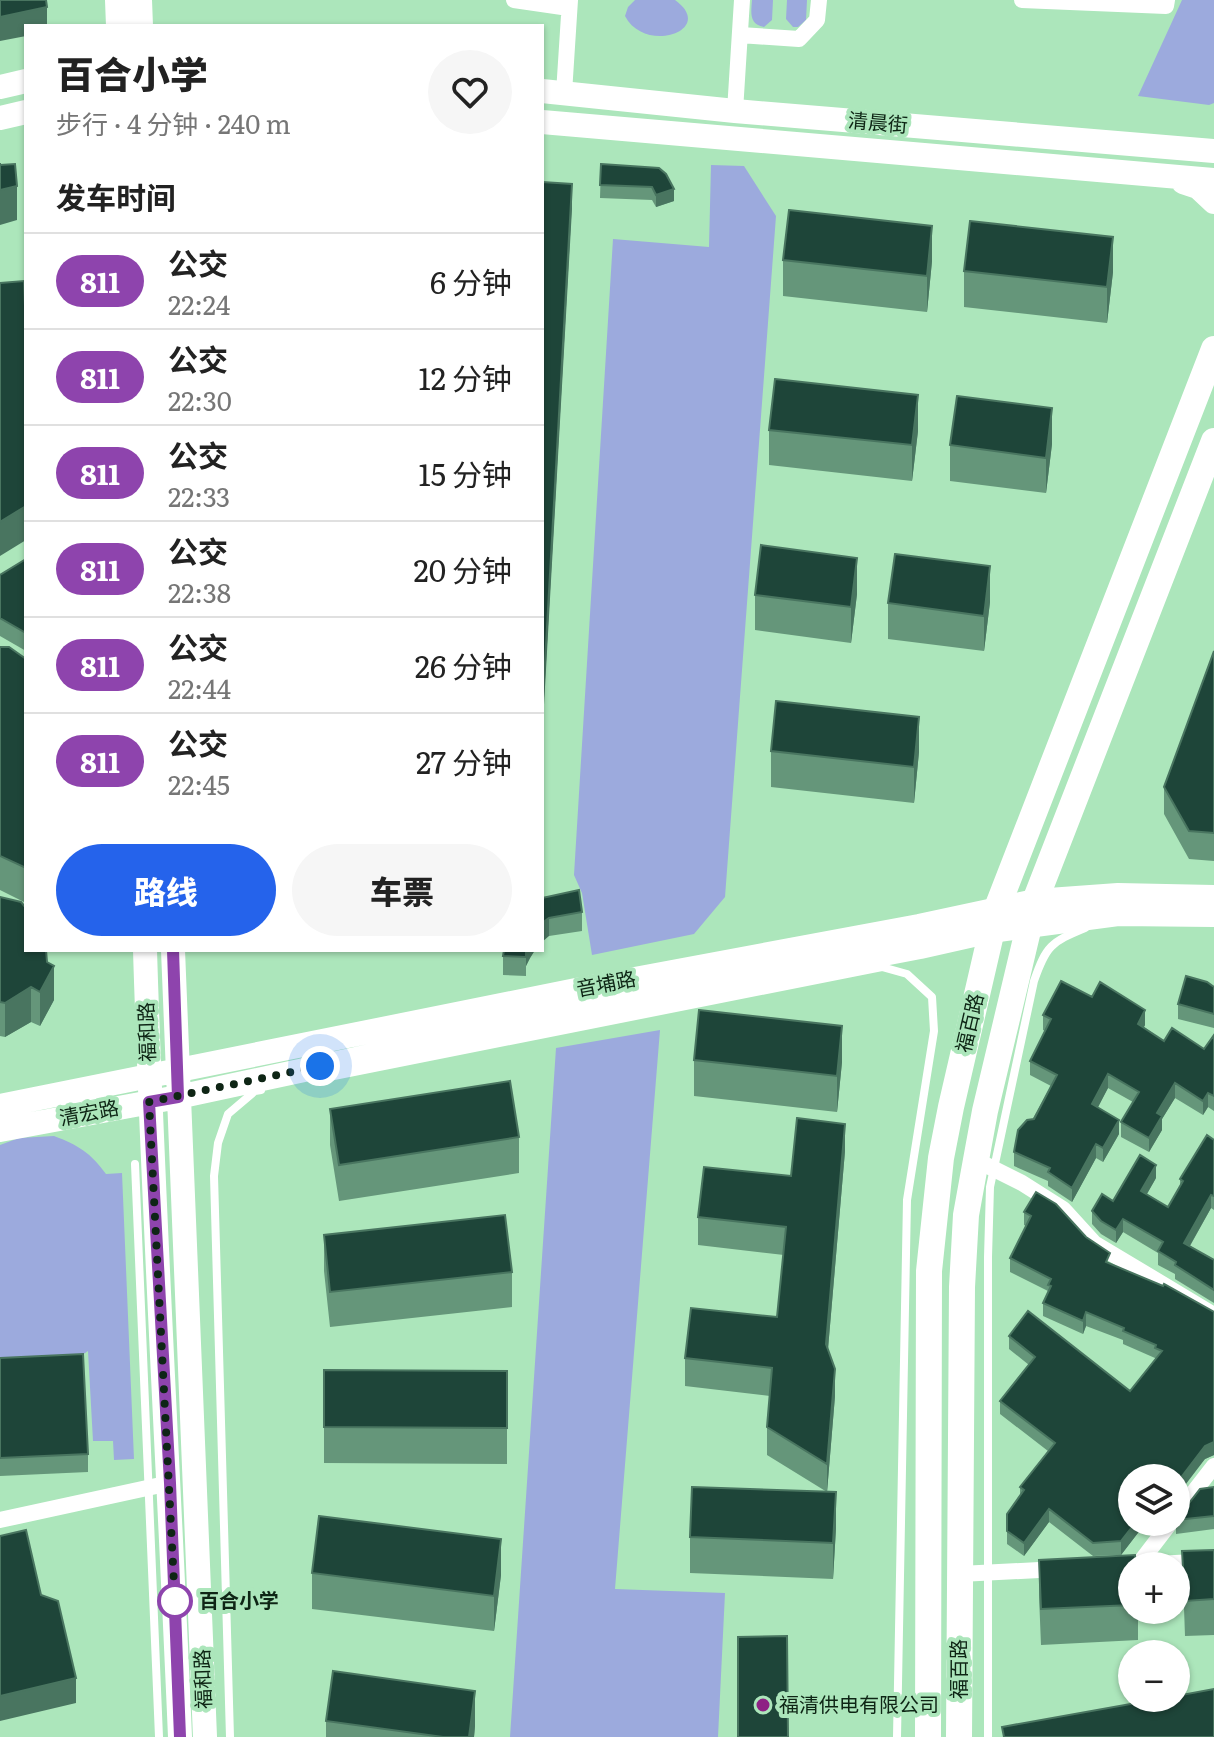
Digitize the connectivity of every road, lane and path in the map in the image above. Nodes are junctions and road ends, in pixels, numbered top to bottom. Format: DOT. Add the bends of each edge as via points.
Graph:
graph roads {
  1 [pos="117,0"];
  2 [pos="140,0"];
  3 [pos="514,0"];
  4 [pos="742,0"];
  5 [pos="819,0"];
  6 [pos="1022,0"];
  7 [pos="1167,0"];
  8 [pos="569,4"];
  9 [pos="118,24"];
  10 [pos="141,24"];
  11 [pos="740,35"];
  12 [pos="24,81"];
  13 [pos="0,87"];
  14 [pos="553,92"];
  15 [pos="735,111"];
  16 [pos="24,112"];
  17 [pos="0,118"];
  18 [pos="544,122"];
  19 [pos="1214,133"];
  20 [pos="1166,147"];
  21 [pos="1214,151"];
  22 [pos="1166,176"];
  23 [pos="1214,180"];
  24 [pos="1214,202"];
  25 [pos="1214,349"];
  26 [pos="1214,441"];
  27 [pos="1214,897"];
  28 [pos="1032,913"];
  29 [pos="1214,915"];
  30 [pos="994,920"];
  31 [pos="1119,924"];
  32 [pos="145,952"];
  33 [pos="173,952"];
  34 [pos="177,1070"];
  35 [pos="149,1076"];
  36 [pos="317,1079"];
  37 [pos="270,1088"];
  38 [pos="178,1097"];
  39 [pos="149,1102"];
  40 [pos="0,1106"];
  41 [pos="0,1130"];
  42 [pos="135,1164"];
  43 [pos="985,1164"];
  44 [pos="1214,1315"];
  45 [pos="1214,1466"];
  46 [pos="159,1486"];
  47 [pos="1190,1497"];
  48 [pos="0,1520"];
  49 [pos="1160,1536"];
  50 [pos="1148,1552"];
  51 [pos="1214,1561"];
  52 [pos="1190,1562"];
  53 [pos="1108,1566"];
  54 [pos="1118,1566"];
  55 [pos="1078,1568"];
  56 [pos="988,1572"];
  57 [pos="960,1574"];
  58 [pos="159,1737"];
  59 [pos="180,1737"];
  60 [pos="205,1737"];
  61 [pos="230,1737"];
  62 [pos="897,1737"];
  63 [pos="928,1737"];
  64 [pos="959,1737"];
  65 [pos="988,1737"];
  1 -- 9 [label="street"];
  2 -- 10 [label="street"];
  3 -- 8 [label="street"];
  4 -- 11 [label="street"];
  5 -- 11 [label="street" via="817,20 799,39"];
  6 -- 7 [label="street" via="1166,6"];
  8 -- 14 [label="street"];
  11 -- 15 [label="street"];
  12 -- 13 [label="street"];
  14 -- 15 [label="street, 清晨街"];
  15 -- 20 [label="street, 清晨街"];
  16 -- 17 [label="street"];
  18 -- 22 [label="street, 清晨街"];
  19 -- 20 [label="street"];
  20 -- 21 [label="street, 清晨街"];
  22 -- 23 [label="street, 清晨街"];
  22 -- 24 [label="street" via="1198,187"];
  25 -- 30 [label="main road, 福百路"];
  26 -- 28 [label="main road, 福百路"];
  27 -- 28 [label="street" via="1118,895"];
  28 -- 29 [label="street"];
  28 -- 30 [label="street, 音埔路"];
  28 -- 43 [label="main road, 福百路" via="985,1111"];
  30 -- 34 [label="street, 音埔路" via="919,926"];
  30 -- 38 [label="street, 音埔路" via="920,947"];
  30 -- 63 [label="main road, 福百路" via="941,1158 929,1271"];
  31 -- 43 [label="lane" via="1088,927 1059,939 1042,957"];
  32 -- 35 [label="street, 福和路"];
  33 -- 34 [label="street, 福和路"];
  34 -- 35 [label="street, 清宏路"];
  34 -- 38 [label="street, 福和路"];
  35 -- 39 [label="street, 福和路"];
  35 -- 40 [label="street, 清宏路"];
  36 -- 62 [label="lane" via="882,967 907,974 932,997 934,1031 907,1200"];
  37 -- 61 [label="lane" via="255,1091 228,1114 214,1176"];
  38 -- 39 [label="street, 清宏路"];
  38 -- 60 [label="street, 福和路"];
  39 -- 41 [label="street, 清宏路"];
  39 -- 46 [label="street, 福和路"];
  42 -- 46 [label="lane"];
  43 -- 44 [label="street" via="1063,1209 1094,1243"];
  43 -- 56 [label="lane" via="990,1187"];
  43 -- 57 [label="main road, 福百路" via="966,1215"];
  45 -- 47 [label="street"];
  46 -- 48 [label="street"];
  46 -- 58 [label="lane"];
  46 -- 59 [label="street, 福和路"];
  49 -- 50 [label="street"];
  51 -- 52 [label="street"];
  53 -- 54 [label="street"];
  55 -- 56 [label="street"];
  56 -- 57 [label="street"];
  56 -- 65 [label="lane"];
  57 -- 64 [label="main road, 福百路"];
}
